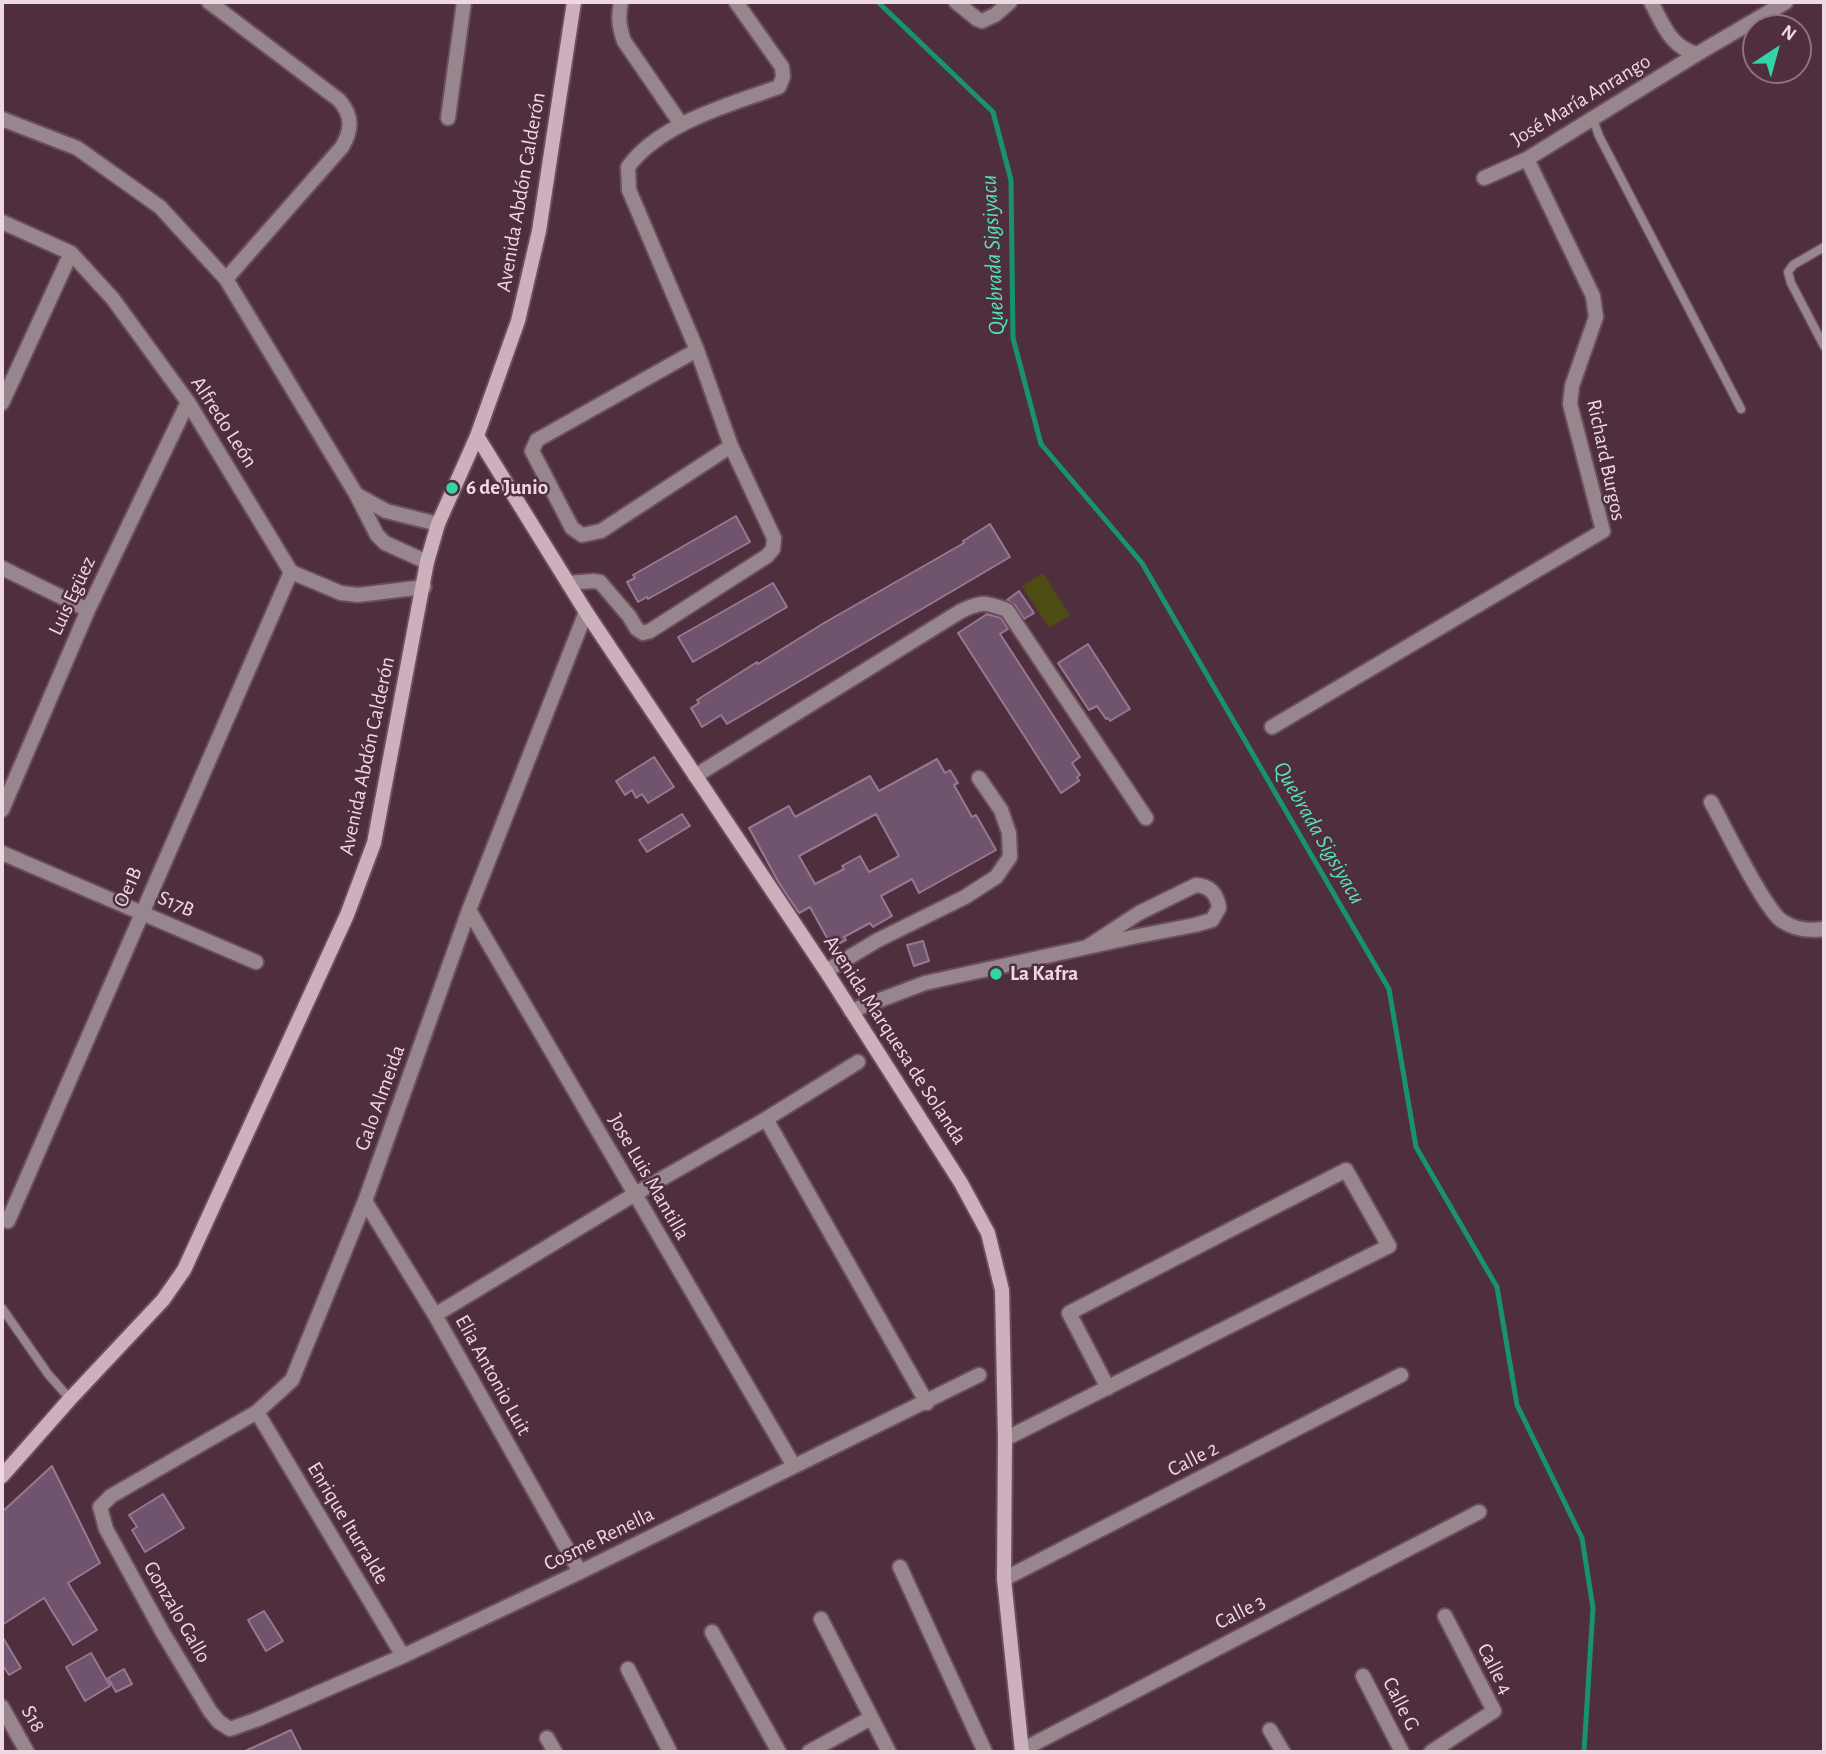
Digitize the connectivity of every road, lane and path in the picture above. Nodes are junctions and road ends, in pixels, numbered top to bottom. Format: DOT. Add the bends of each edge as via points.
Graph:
graph roads {
  1 [pos="209,2"];
  2 [pos="464,2"];
  3 [pos="574,2"];
  4 [pos="621,2"];
  5 [pos="736,2"];
  6 [pos="956,2"];
  7 [pos="1010,2"];
  8 [pos="1651,2"];
  9 [pos="1786,2"];
  10 [pos="1697,54"];
  11 [pos="448,118"];
  12 [pos="2,119"];
  13 [pos="1593,119"];
  14 [pos="681,124"];
  15 [pos="1527,159"];
  16 [pos="1484,178"];
  17 [pos="2,222"];
  18 [pos="1824,247"];
  19 [pos="71,253"];
  20 [pos="226,279"];
  21 [pos="1824,346"];
  22 [pos="697,350"];
  23 [pos="188,402"];
  24 [pos="2,404"];
  25 [pos="1741,409"];
  26 [pos="477,436"];
  27 [pos="731,446"];
  28 [pos="356,494"];
  29 [pos="438,524"];
  30 [pos="427,562"];
  31 [pos="2,568"];
  32 [pos="291,572"];
  33 [pos="568,583"];
  34 [pos="424,587"];
  35 [pos="88,610"];
  36 [pos="586,612"];
  37 [pos="1272,727"];
  38 [pos="695,776"];
  39 [pos="979,778"];
  40 [pos="1711,802"];
  41 [pos="2,810"];
  42 [pos="1146,818"];
  43 [pos="2,853"];
  44 [pos="468,910"];
  45 [pos="140,912"];
  46 [pos="1824,929"];
  47 [pos="1087,947"];
  48 [pos="256,962"];
  49 [pos="826,971"];
  50 [pos="851,1011"];
  51 [pos="858,1062"];
  52 [pos="766,1119"];
  53 [pos="635,1194"];
  54 [pos="365,1201"];
  55 [pos="8,1221"];
  56 [pos="2,1308"];
  57 [pos="435,1315"];
  58 [pos="979,1375"];
  59 [pos="1401,1375"];
  60 [pos="1108,1388"];
  61 [pos="70,1399"];
  62 [pos="927,1403"];
  63 [pos="257,1412"];
  64 [pos="1005,1439"];
  65 [pos="794,1466"];
  66 [pos="2,1476"];
  67 [pos="100,1507"];
  68 [pos="1479,1512"];
  69 [pos="900,1567"];
  70 [pos="580,1572"];
  71 [pos="1004,1579"];
  72 [pos="1445,1616"];
  73 [pos="821,1619"];
  74 [pos="712,1632"];
  75 [pos="403,1656"];
  76 [pos="628,1670"];
  77 [pos="1363,1676"];
  78 [pos="2,1707"];
  79 [pos="871,1718"];
  80 [pos="230,1729"];
  81 [pos="1270,1730"];
  82 [pos="547,1738"];
  83 [pos="1022,1751"];
  84 [pos="27,1752"];
  85 [pos="555,1752"];
  86 [pos="670,1752"];
  87 [pos="779,1752"];
  88 [pos="809,1752"];
  89 [pos="889,1752"];
  90 [pos="985,1752"];
  91 [pos="1283,1752"];
  92 [pos="1402,1752"];
  93 [pos="1431,1752"];
  1 -- 20 [label="street" via="340,100 351,122 342,147"];
  2 -- 11 [label="street"];
  3 -- 26 [label="street, Avenida Abdón Calderón" via="539,231 517,321"];
  4 -- 14 [label="street" via="619,29 624,41"];
  5 -- 14 [label="street" via="782,66 779,87"];
  6 -- 7 [label="street" via="982,21"];
  8 -- 10 [label="street" via="1674,42"];
  9 -- 10 [label="street, José María Anrango"];
  10 -- 13 [label="street, José María Anrango"];
  12 -- 20 [label="street" via="77,148 160,207"];
  13 -- 15 [label="street, José María Anrango"];
  13 -- 25 [label="lane"];
  14 -- 22 [label="street" via="637,154 628,167 629,190"];
  15 -- 16 [label="street, José María Anrango"];
  15 -- 37 [label="street, Richard Burgos" via="1593,296 1596,317 1570,404 1603,531"];
  17 -- 19 [label="street, Alfredo León"];
  18 -- 21 [label="lane" via="1788,272"];
  19 -- 23 [label="street, Alfredo León" via="113,299"];
  19 -- 24 [label="street"];
  20 -- 28 [label="street"];
  22 -- 27 [label="street"];
  22 -- 27 [label="street" via="537,440 532,451 572,528 582,535 601,531"];
  23 -- 32 [label="street, Alfredo León"];
  23 -- 35 [label="street, Luis Egüez"];
  26 -- 29 [label="street, Avenida Abdón Calderón"];
  26 -- 33 [label="street, Avenida Marquesa de Solanda"];
  27 -- 33 [label="street" via="774,538 767,556 643,632 600,582"];
  28 -- 29 [label="street" via="386,511"];
  28 -- 30 [label="street" via="384,543"];
  29 -- 30 [label="street, Avenida Abdón Calderón"];
  30 -- 34 [label="street, Avenida Abdón Calderón"];
  31 -- 35 [label="street"];
  32 -- 34 [label="street" via="341,593 358,595"];
  32 -- 45 [label="street, Oe1B"];
  33 -- 36 [label="street, Avenida Marquesa de Solanda"];
  34 -- 61 [label="street, Avenida Abdón Calderón" via="373,843 347,915 184,1270 163,1300"];
  35 -- 41 [label="street, Luis Egüez"];
  36 -- 38 [label="street, Avenida Marquesa de Solanda"];
  36 -- 44 [label="street, Galo Almeida"];
  38 -- 42 [label="street" via="979,602 1007,610"];
  38 -- 49 [label="street, Avenida Marquesa de Solanda"];
  39 -- 49 [label="street" via="1001,810 1009,833 1010,857 996,877"];
  40 -- 46 [label="street" via="1780,920 1802,929"];
  43 -- 45 [label="street, S17B"];
  44 -- 53 [label="street, Jose Luis Mantilla"];
  44 -- 54 [label="street, Galo Almeida"];
  45 -- 48 [label="street, S17B"];
  45 -- 55 [label="street, Oe1B"];
  47 -- 47 [label="street" via="1204,923 1217,914 1218,902 1205,886 1196,885 1139,913"];
  47 -- 50 [label="street" via="925,983"];
  49 -- 50 [label="street, Avenida Marquesa de Solanda"];
  50 -- 64 [label="street, Avenida Marquesa de Solanda" via="988,1233 1002,1290"];
  51 -- 52 [label="street"];
  52 -- 53 [label="street"];
  52 -- 62 [label="street"];
  53 -- 57 [label="street"];
  53 -- 65 [label="street, Jose Luis Mantilla"];
  54 -- 57 [label="street, Elia Antonio Luit"];
  54 -- 63 [label="street, Galo Almeida" via="292,1380"];
  56 -- 61 [label="lane"];
  57 -- 70 [label="street, Elia Antonio Luit"];
  58 -- 62 [label="street, Cosme Renella"];
  59 -- 71 [label="street, Calle 2"];
  60 -- 60 [label="street" via="1388,1246 1346,1170 1069,1313"];
  60 -- 64 [label="street"];
  61 -- 66 [label="street, Avenida Abdón Calderón"];
  62 -- 65 [label="street, Cosme Renella"];
  63 -- 67 [label="street, Galo Almeida" via="111,1496"];
  63 -- 75 [label="street, Enrique Iturralde"];
  64 -- 71 [label="street, Avenida Marquesa de Solanda"];
  65 -- 70 [label="street, Cosme Renella"];
  67 -- 80 [label="street, Gonzalo Gallo" via="106,1529 163,1633 210,1711"];
  68 -- 83 [label="street, Calle 3"];
  69 -- 90 [label="street"];
  70 -- 75 [label="street, Cosme Renella"];
  71 -- 83 [label="street, Avenida Marquesa de Solanda"];
  72 -- 93 [label="street, Calle 4" via="1493,1711"];
  73 -- 79 [label="street"];
  74 -- 87 [label="street"];
  75 -- 80 [label="street, Cosme Renella"];
  76 -- 86 [label="street"];
  77 -- 92 [label="street, Calle G"];
  78 -- 84 [label="street, S18"];
  79 -- 88 [label="street"];
  79 -- 89 [label="street"];
  81 -- 91 [label="street"];
  82 -- 85 [label="street"];
}
